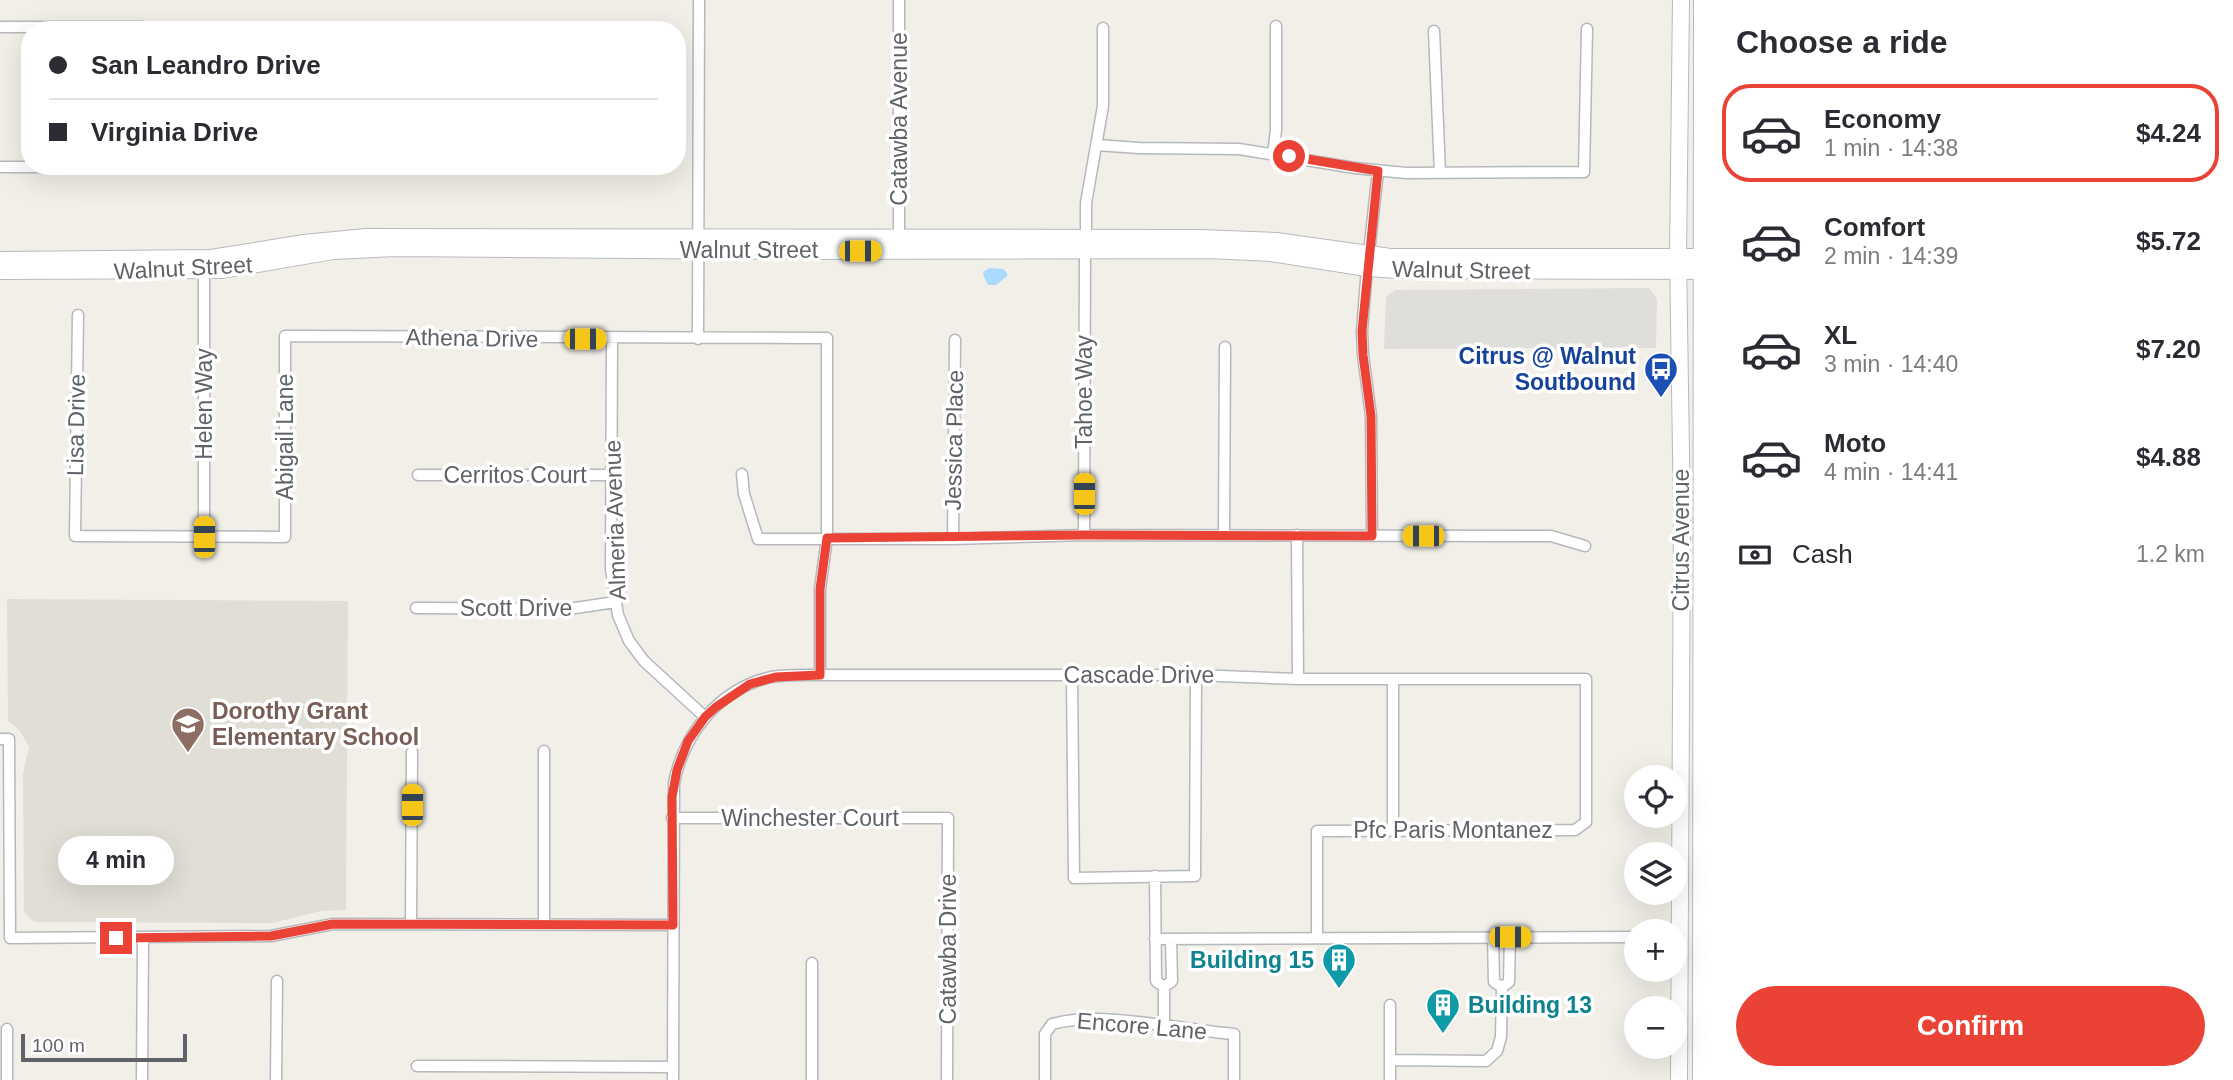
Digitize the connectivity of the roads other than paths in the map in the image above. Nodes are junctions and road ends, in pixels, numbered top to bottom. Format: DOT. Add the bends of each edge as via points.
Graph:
graph roads {
  1 [pos="699,0"];
  2 [pos="899,0"];
  3 [pos="1681,0"];
  4 [pos="1702,0"];
  5 [pos="1276,26"];
  6 [pos="0,27"];
  7 [pos="21,27"];
  8 [pos="1103,28"];
  9 [pos="1587,29"];
  10 [pos="1434,31"];
  11 [pos="1097,145"];
  12 [pos="1273,154"];
  13 [pos="0,167"];
  14 [pos="21,167"];
  15 [pos="1378,171"];
  16 [pos="1440,173"];
  17 [pos="898,237"];
  18 [pos="699,243"];
  19 [pos="1086,243"];
  20 [pos="0,260"];
  21 [pos="1368,262"];
  22 [pos="1678,264"];
  23 [pos="1705,264"];
  24 [pos="0,271"];
  25 [pos="204,271"];
  26 [pos="78,314"];
  27 [pos="285,336"];
  28 [pos="612,339"];
  29 [pos="698,339"];
  30 [pos="955,341"];
  31 [pos="1225,347"];
  32 [pos="742,474"];
  33 [pos="418,475"];
  34 [pos="612,475"];
  35 [pos="1084,535"];
  36 [pos="1224,535"];
  37 [pos="1297,535"];
  38 [pos="1372,536"];
  39 [pos="204,537"];
  40 [pos="827,538"];
  41 [pos="953,538"];
  42 [pos="1585,546"];
  43 [pos="615,602"];
  44 [pos="416,608"];
  45 [pos="820,675"];
  46 [pos="1072,675"];
  47 [pos="1196,675"];
  48 [pos="1298,679"];
  49 [pos="1393,679"];
  50 [pos="705,717"];
  51 [pos="4,739"];
  52 [pos="544,751"];
  53 [pos="412,752"];
  54 [pos="672,818"];
  55 [pos="948,818"];
  56 [pos="1586,822"];
  57 [pos="1393,830"];
  58 [pos="1156,876"];
  59 [pos="1677,919"];
  60 [pos="411,924"];
  61 [pos="544,925"];
  62 [pos="673,925"];
  63 [pos="1700,936"];
  64 [pos="1493,937"];
  65 [pos="1510,937"];
  66 [pos="1624,937"];
  67 [pos="1687,937"];
  68 [pos="143,938"];
  69 [pos="1317,938"];
  70 [pos="1155,939"];
  71 [pos="1171,939"];
  72 [pos="812,963"];
  73 [pos="276,981"];
  74 [pos="1677,982"];
  75 [pos="1164,987"];
  76 [pos="1502,991"];
  77 [pos="1390,1005"];
  78 [pos="1164,1026"];
  79 [pos="7,1029"];
  80 [pos="1391,1060"];
  81 [pos="417,1066"];
  82 [pos="673,1067"];
  83 [pos="1704,1067"];
  84 [pos="537,1068"];
  85 [pos="7,1080"];
  86 [pos="142,1080"];
  87 [pos="276,1080"];
  88 [pos="537,1080"];
  89 [pos="673,1080"];
  90 [pos="812,1080"];
  91 [pos="947,1080"];
  92 [pos="1045,1080"];
  93 [pos="1234,1080"];
  94 [pos="1390,1080"];
  95 [pos="1678,1080"];
  1 -- 18 [label="street"];
  2 -- 17 [label="street, Catawba Avenue"];
  3 -- 22 [label="street, Citrus Avenue"];
  4 -- 23 [label="street, Citrus Avenue"];
  5 -- 12 [label="street"];
  6 -- 7 [label="street"];
  8 -- 11 [label="street, Tahoe Way" via="1103,106"];
  9 -- 16 [label="street" via="1584,172"];
  10 -- 16 [label="street"];
  11 -- 12 [label="street"];
  11 -- 19 [label="street, Tahoe Way" via="1086,203"];
  12 -- 15 [label="street"];
  13 -- 14 [label="street"];
  15 -- 16 [label="street"];
  15 -- 21 [label="street"];
  17 -- 18 [label="street, Walnut Street"];
  17 -- 19 [label="street, Walnut Street"];
  18 -- 19 [label="street, Walnut Street"];
  18 -- 20 [label="street, Walnut Street" via="366,237 211,258"];
  18 -- 25 [label="street, Walnut Street" via="362,249"];
  18 -- 29 [label="street"];
  19 -- 21 [label="street, Walnut Street"];
  19 -- 35 [label="street, Tahoe Way"];
  21 -- 22 [label="street, Walnut Street"];
  21 -- 38 [label="street" via="1363,355 1371,416"];
  22 -- 23 [label="street, Walnut Street"];
  22 -- 59 [label="street, Citrus Avenue" via="1682,531"];
  23 -- 63 [label="street, Citrus Avenue"];
  24 -- 25 [label="street, Walnut Street"];
  25 -- 39 [label="street, Helen Way"];
  26 -- 39 [label="street, Lisa Drive" via="75,536"];
  27 -- 28 [label="street, Athena Drive"];
  27 -- 39 [label="street, Abigail Lane" via="285,537"];
  28 -- 29 [label="street, Athena Drive"];
  28 -- 34 [label="street, Almeria Avenue"];
  29 -- 40 [label="street, Athena Drive" via="827,338"];
  30 -- 41 [label="street, Jessica Place"];
  31 -- 36 [label="street"];
  32 -- 40 [label="street" via="758,538"];
  33 -- 34 [label="street, Cerritos Court"];
  34 -- 43 [label="street, Almeria Avenue"];
  35 -- 36 [label="street"];
  35 -- 41 [label="street"];
  36 -- 37 [label="street"];
  37 -- 38 [label="street"];
  37 -- 48 [label="street"];
  38 -- 42 [label="street" via="1551,537"];
  40 -- 41 [label="street"];
  40 -- 45 [label="street" via="820,589"];
  43 -- 44 [label="street, Scott Drive" via="569,608"];
  43 -- 50 [label="street, Almeria Avenue" via="629,641 643,661"];
  45 -- 46 [label="street, Cascade Drive"];
  45 -- 50 [label="street, Cascade Drive" via="759,681 727,697"];
  46 -- 47 [label="street, Cascade Drive"];
  46 -- 58 [label="street" via="1074,878"];
  47 -- 48 [label="street, Cascade Drive"];
  47 -- 58 [label="street" via="1195,876"];
  48 -- 49 [label="street, Cascade Drive"];
  49 -- 56 [label="street, Cascade Drive" via="1586,679"];
  49 -- 57 [label="street"];
  50 -- 54 [label="street" via="688,741 677,770"];
  51 -- 68 [label="street" via="10,938"];
  52 -- 61 [label="street"];
  53 -- 60 [label="street"];
  54 -- 55 [label="street, Winchester Court"];
  54 -- 62 [label="street"];
  55 -- 91 [label="street, Catawba Drive"];
  56 -- 57 [label="street, Pfc Paris Montanez" via="1574,830"];
  57 -- 69 [label="street, Pfc Paris Montanez" via="1317,831"];
  58 -- 70 [label="street"];
  60 -- 61 [label="street"];
  60 -- 68 [label="street" via="333,924 271,936"];
  61 -- 62 [label="street"];
  62 -- 82 [label="street"];
  63 -- 67 [label="street"];
  63 -- 83 [label="street, Citrus Avenue"];
  64 -- 65 [label="street"];
  64 -- 69 [label="street"];
  64 -- 76 [label="street" via="1494,982"];
  65 -- 66 [label="street"];
  65 -- 76 [label="street" via="1509,982"];
  68 -- 86 [label="street"];
  69 -- 71 [label="street"];
  70 -- 71 [label="street"];
  70 -- 75 [label="street" via="1156,981"];
  71 -- 75 [label="street" via="1171,981"];
  72 -- 90 [label="street"];
  73 -- 87 [label="street"];
  74 -- 95 [label="street, Citrus Avenue"];
  75 -- 78 [label="street"];
  76 -- 80 [label="street" via="1501,1037 1497,1051 1486,1061"];
  77 -- 80 [label="street"];
  78 -- 92 [label="street, Encore Lane" via="1066,1020 1052,1024 1045,1034"];
  78 -- 93 [label="street, Encore Lane" via="1234,1034"];
  79 -- 85 [label="street"];
  80 -- 94 [label="street"];
  81 -- 84 [label="street"];
  82 -- 84 [label="street"];
  82 -- 89 [label="street"];
  84 -- 88 [label="street"];
}
